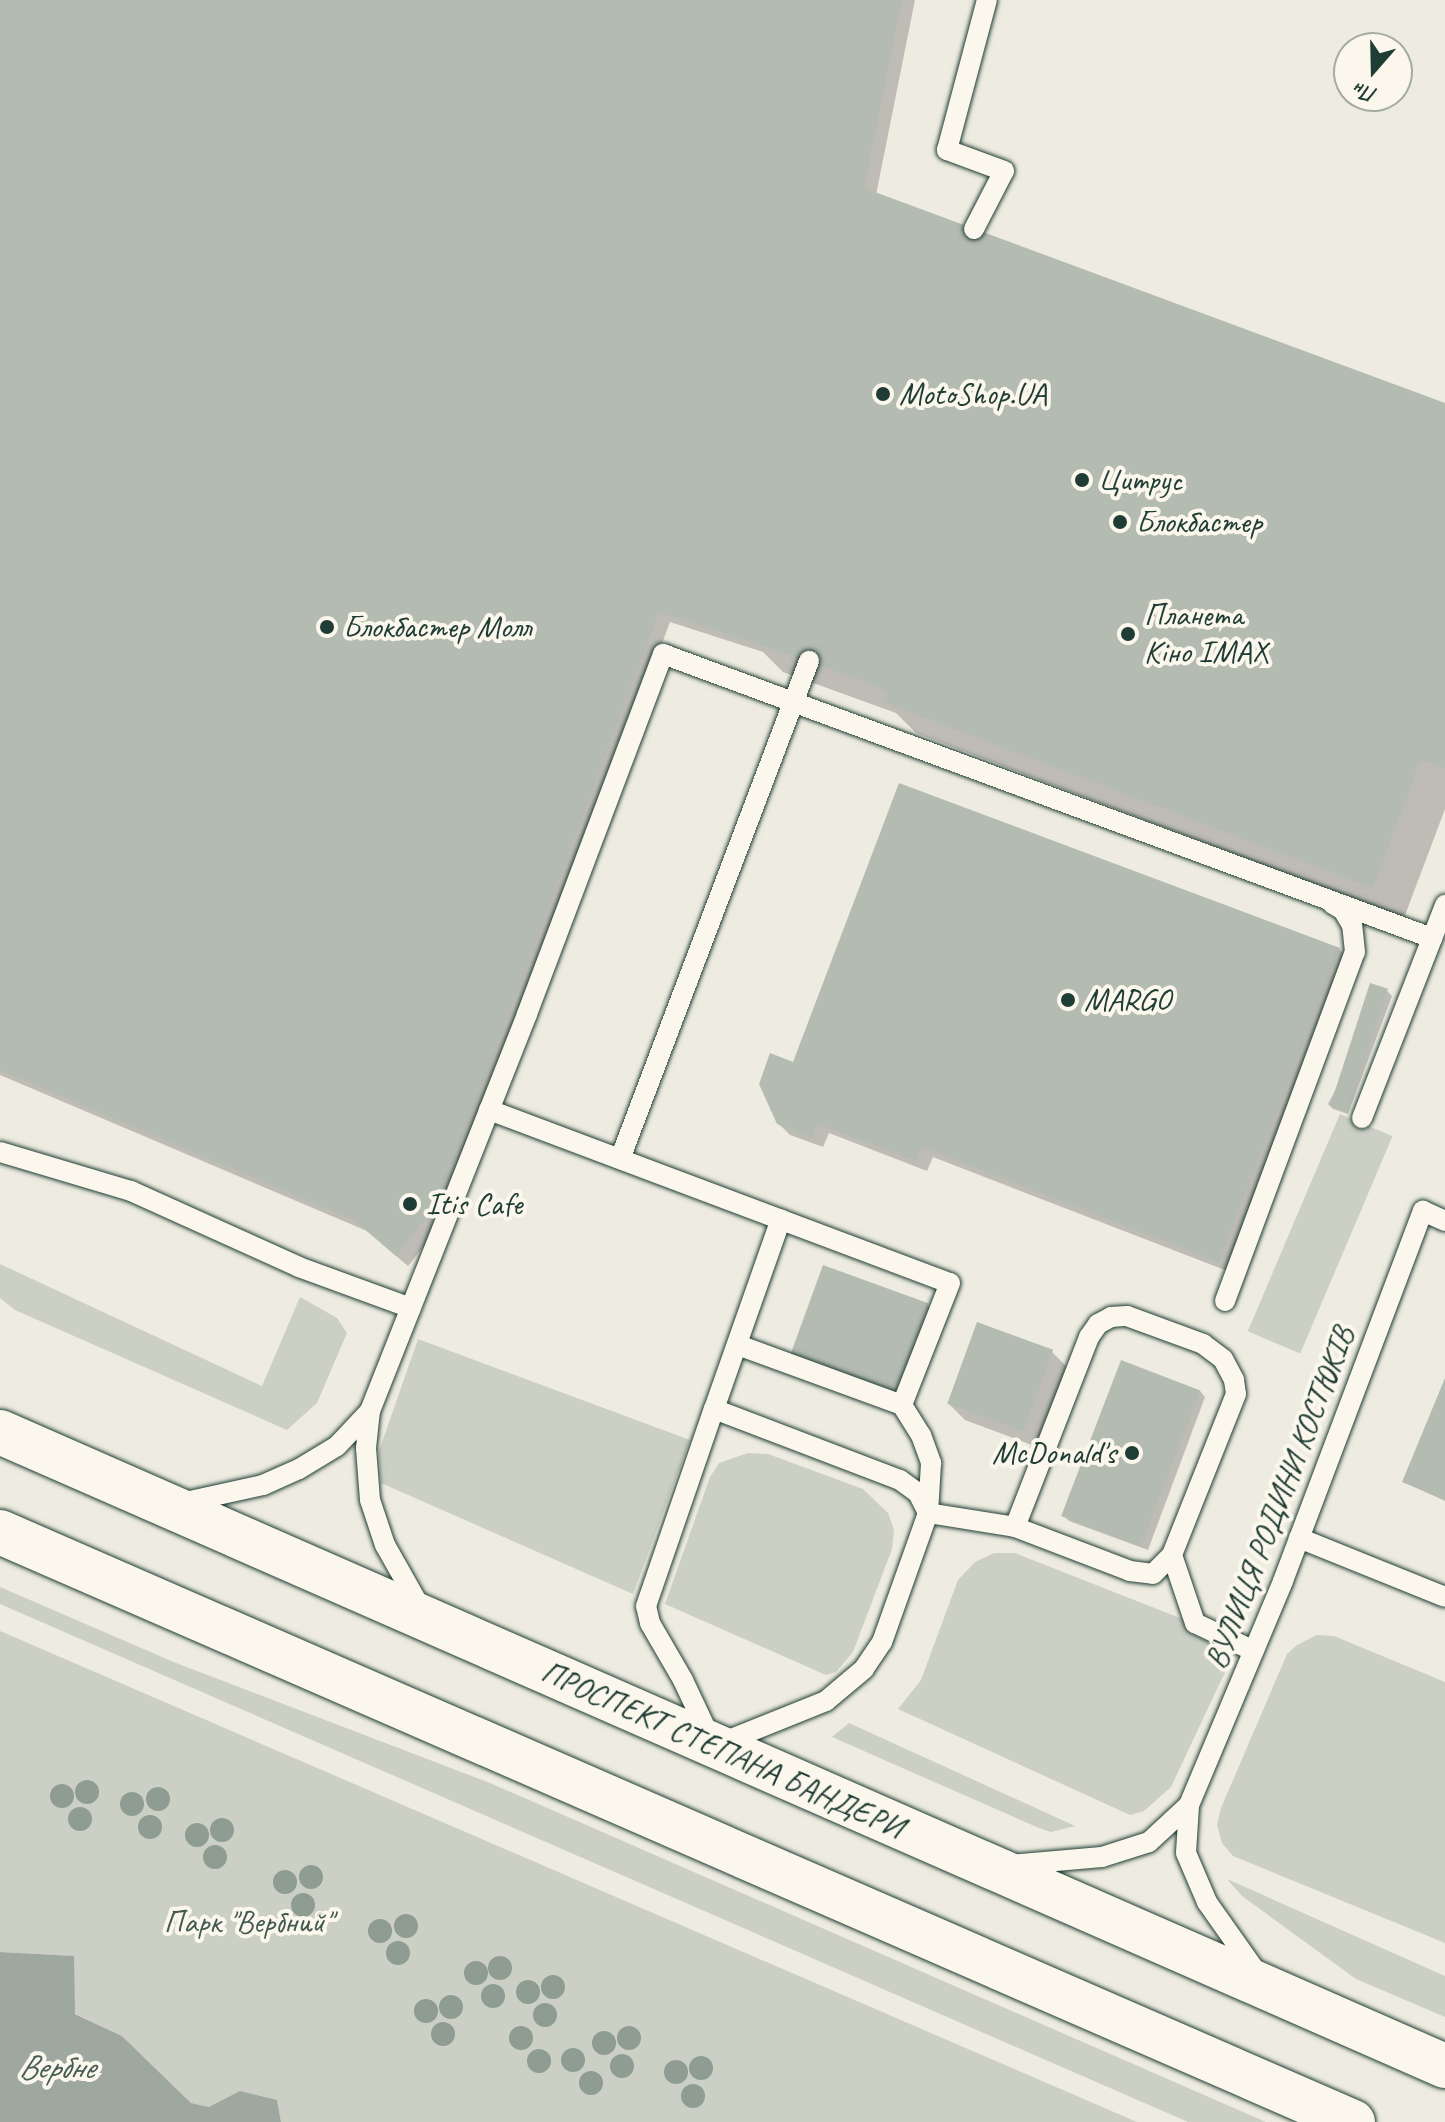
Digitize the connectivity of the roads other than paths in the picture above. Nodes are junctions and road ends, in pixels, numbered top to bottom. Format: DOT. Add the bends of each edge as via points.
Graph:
graph roads {
  1 [pos="987,0"];
  2 [pos="974,229"];
  3 [pos="809,661"];
  4 [pos="793,703"];
  5 [pos="1325,899"];
  6 [pos="1445,905"];
  7 [pos="1432,938"];
  8 [pos="489,1110"];
  9 [pos="1362,1118"];
  10 [pos="0,1152"];
  11 [pos="620,1159"];
  12 [pos="781,1219"];
  13 [pos="1445,1221"];
  14 [pos="1225,1301"];
  15 [pos="411,1308"];
  16 [pos="738,1345"];
  17 [pos="902,1405"];
  18 [pos="714,1409"];
  19 [pos="370,1411"];
  20 [pos="0,1432"];
  21 [pos="165,1505"];
  22 [pos="928,1513"];
  23 [pos="1015,1527"];
  24 [pos="0,1532"];
  25 [pos="1299,1538"];
  26 [pos="1172,1555"];
  27 [pos="1445,1597"];
  28 [pos="431,1621"];
  29 [pos="1254,1651"];
  30 [pos="714,1746"];
  31 [pos="1189,1805"];
  32 [pos="987,1867"];
  33 [pos="1269,1990"];
  34 [pos="1445,2066"];
  35 [pos="1353,2122"];
  1 -- 2 [label="lane" via="947,150 1004,171"];
  3 -- 4 [label="lane"];
  4 -- 5 [label="lane"];
  4 -- 8 [label="lane" via="663,654"];
  4 -- 11 [label="lane"];
  5 -- 7 [label="lane"];
  5 -- 14 [label="lane" via="1343,910 1352,925 1355,952"];
  6 -- 7 [label="lane"];
  7 -- 9 [label="lane"];
  8 -- 11 [label="lane"];
  8 -- 15 [label="lane"];
  10 -- 15 [label="lane" via="131,1191 299,1267"];
  11 -- 12 [label="lane"];
  12 -- 16 [label="lane"];
  12 -- 17 [label="lane" via="950,1283"];
  13 -- 25 [label="lane, ВУЛИЦЯ РОДИНИ КОСТЮКІВ" via="1423,1211"];
  15 -- 19 [label="lane"];
  16 -- 17 [label="lane"];
  16 -- 18 [label="lane"];
  17 -- 22 [label="lane" via="931,1463"];
  18 -- 22 [label="lane" via="900,1480 918,1493"];
  18 -- 30 [label="lane" via="646,1606"];
  19 -- 21 [label="lane" via="337,1446 287,1474 220,1496"];
  19 -- 28 [label="lane" via="370,1500 407,1589"];
  20 -- 21 [label="main road, ПРОСПЕКТ СТЕПАНА БАНДЕРИ"];
  21 -- 28 [label="main road, ПРОСПЕКТ СТЕПАНА БАНДЕРИ"];
  22 -- 23 [label="lane"];
  22 -- 30 [label="lane" via="882,1642 864,1669 826,1701"];
  23 -- 26 [label="lane" via="1130,1571 1153,1574"];
  23 -- 26 [label="lane" via="1089,1337 1098,1324 1127,1316 1203,1344 1223,1359 1234,1380 1236,1394"];
  24 -- 35 [label="main road"];
  25 -- 27 [label="lane"];
  25 -- 29 [label="lane, ВУЛИЦЯ РОДИНИ КОСТЮКІВ"];
  26 -- 29 [label="lane" via="1195,1623"];
  28 -- 30 [label="main road, ПРОСПЕКТ СТЕПАНА БАНДЕРИ"];
  29 -- 31 [label="lane, ВУЛИЦЯ РОДИНИ КОСТЮКІВ"];
  30 -- 32 [label="main road, ПРОСПЕКТ СТЕПАНА БАНДЕРИ"];
  31 -- 32 [label="lane" via="1154,1839 1102,1857"];
  31 -- 33 [label="lane" via="1186,1853 1207,1902"];
  32 -- 33 [label="main road, ПРОСПЕКТ СТЕПАНА БАНДЕРИ"];
  33 -- 34 [label="main road, ПРОСПЕКТ СТЕПАНА БАНДЕРИ"];
}
